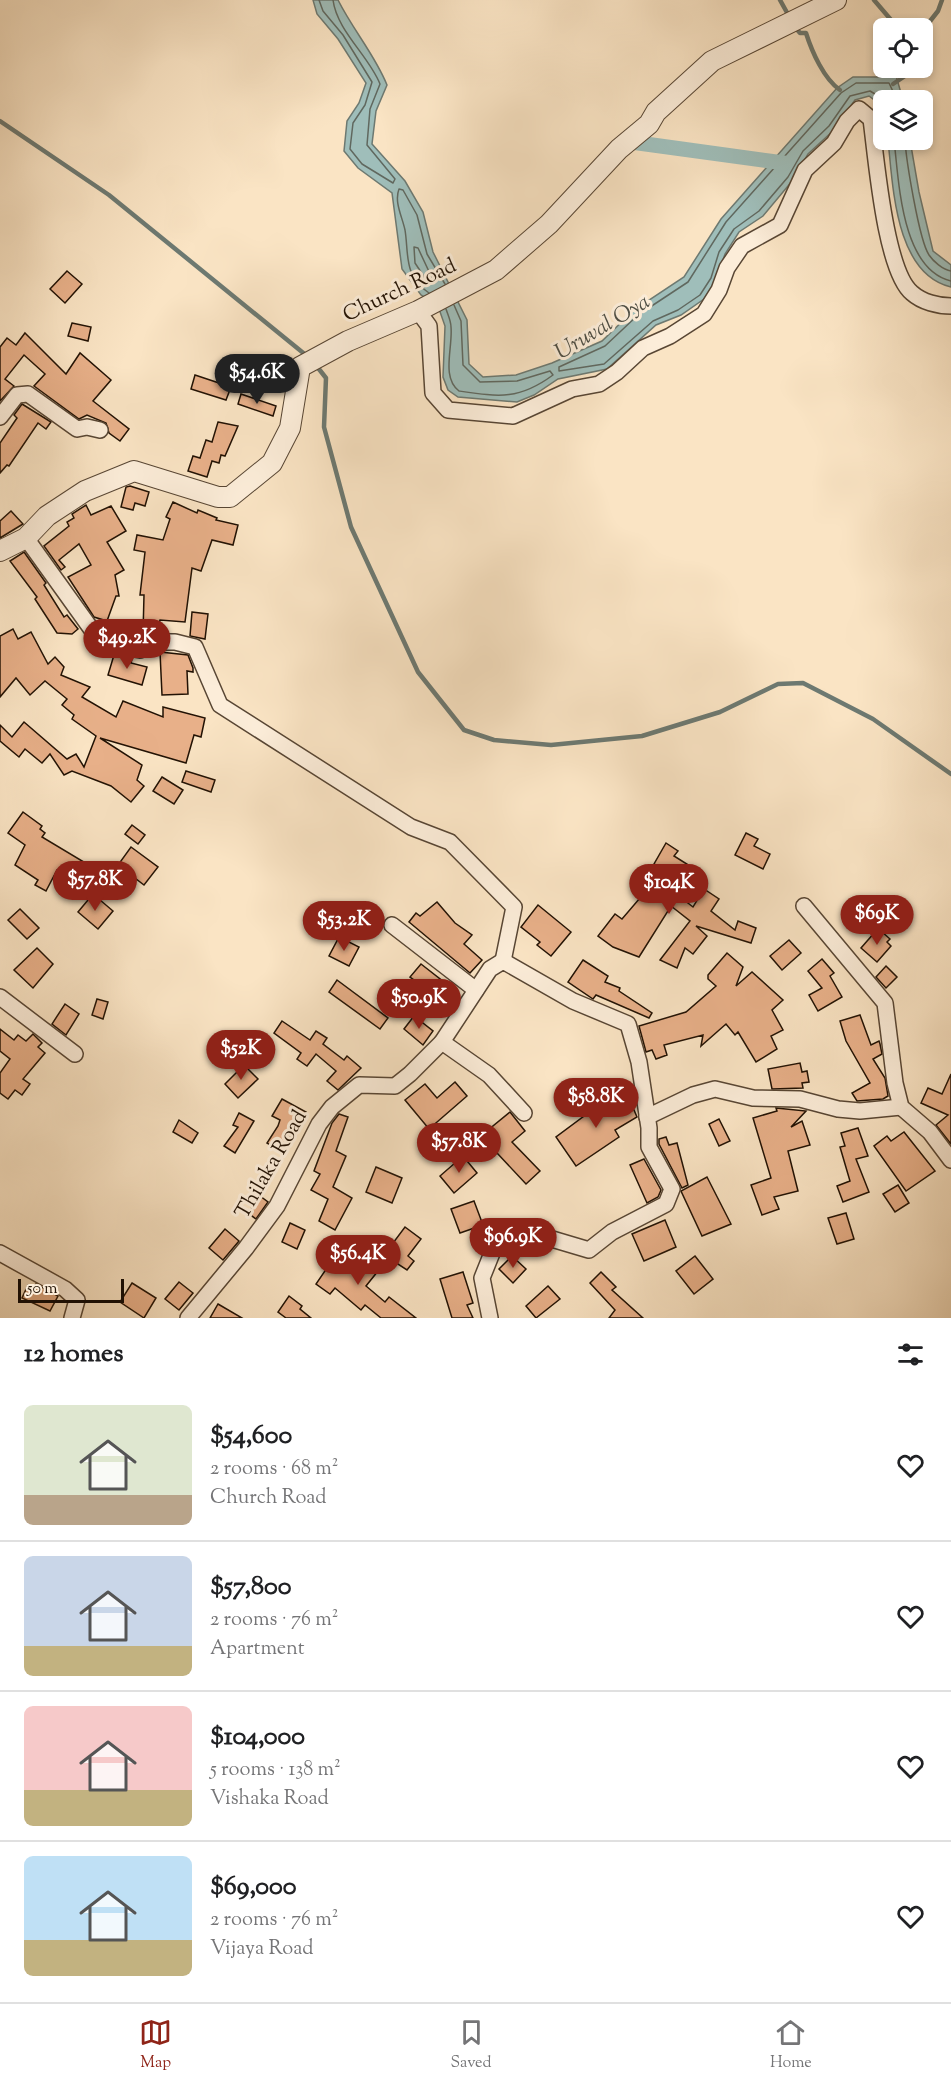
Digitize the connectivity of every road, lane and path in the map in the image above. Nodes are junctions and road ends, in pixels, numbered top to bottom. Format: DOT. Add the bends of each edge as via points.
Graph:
graph roads {
  1 [pos="836,0"];
  2 [pos="951,306"];
  3 [pos="417,310"];
  4 [pos="0,417"];
  5 [pos="100,430"];
  6 [pos="26,538"];
  7 [pos="0,551"];
  8 [pos="804,906"];
  9 [pos="392,925"];
  10 [pos="502,962"];
  11 [pos="476,990"];
  12 [pos="0,997"];
  13 [pos="442,1042"];
  14 [pos="75,1054"];
  15 [pos="901,1107"];
  16 [pos="524,1113"];
  17 [pos="647,1117"];
  18 [pos="951,1160"];
  19 [pos="0,1253"];
  20 [pos="72,1318"];
  21 [pos="188,1318"];
  22 [pos="490,1318"];
  1 -- 3 [label="street, Church Road" via="712,61 618,149 549,225 496,270"];
  2 -- 3 [label="street" via="938,306 912,293 900,276 889,240 871,119 859,109 834,143 805,170 780,225 742,246 704,314 643,348 599,384 572,389 513,416 448,410 433,393 429,326"];
  3 -- 6 [label="street, Church Road" via="300,367 290,428 272,463 230,497 218,497 134,471 85,491 48,516"];
  4 -- 5 [label="street" via="17,395 28,394 77,429"];
  6 -- 7 [label="street, Church Road"];
  6 -- 10 [label="street" via="97,637 109,644 140,650 155,642 195,647 220,705 411,827 450,842 514,907"];
  8 -- 15 [label="street" via="885,1003"];
  9 -- 11 [label="street"];
  10 -- 11 [label="street, Thilaka Road" via="490,969"];
  10 -- 17 [label="street" via="573,1002 628,1024 639,1062"];
  11 -- 13 [label="street, Thilaka Road"];
  12 -- 14 [label="street"];
  13 -- 16 [label="street" via="489,1074"];
  13 -- 21 [label="street, Thilaka Road" via="396,1086 359,1085 332,1107 319,1124 277,1206"];
  15 -- 17 [label="street" via="838,1109 808,1100 753,1098 715,1089"];
  15 -- 18 [label="street" via="930,1132"];
  17 -- 22 [label="street" via="648,1147 672,1189 666,1204 612,1232 589,1250 525,1231 495,1243 482,1278"];
  19 -- 20 [label="street" via="65,1289 77,1300"];
}
